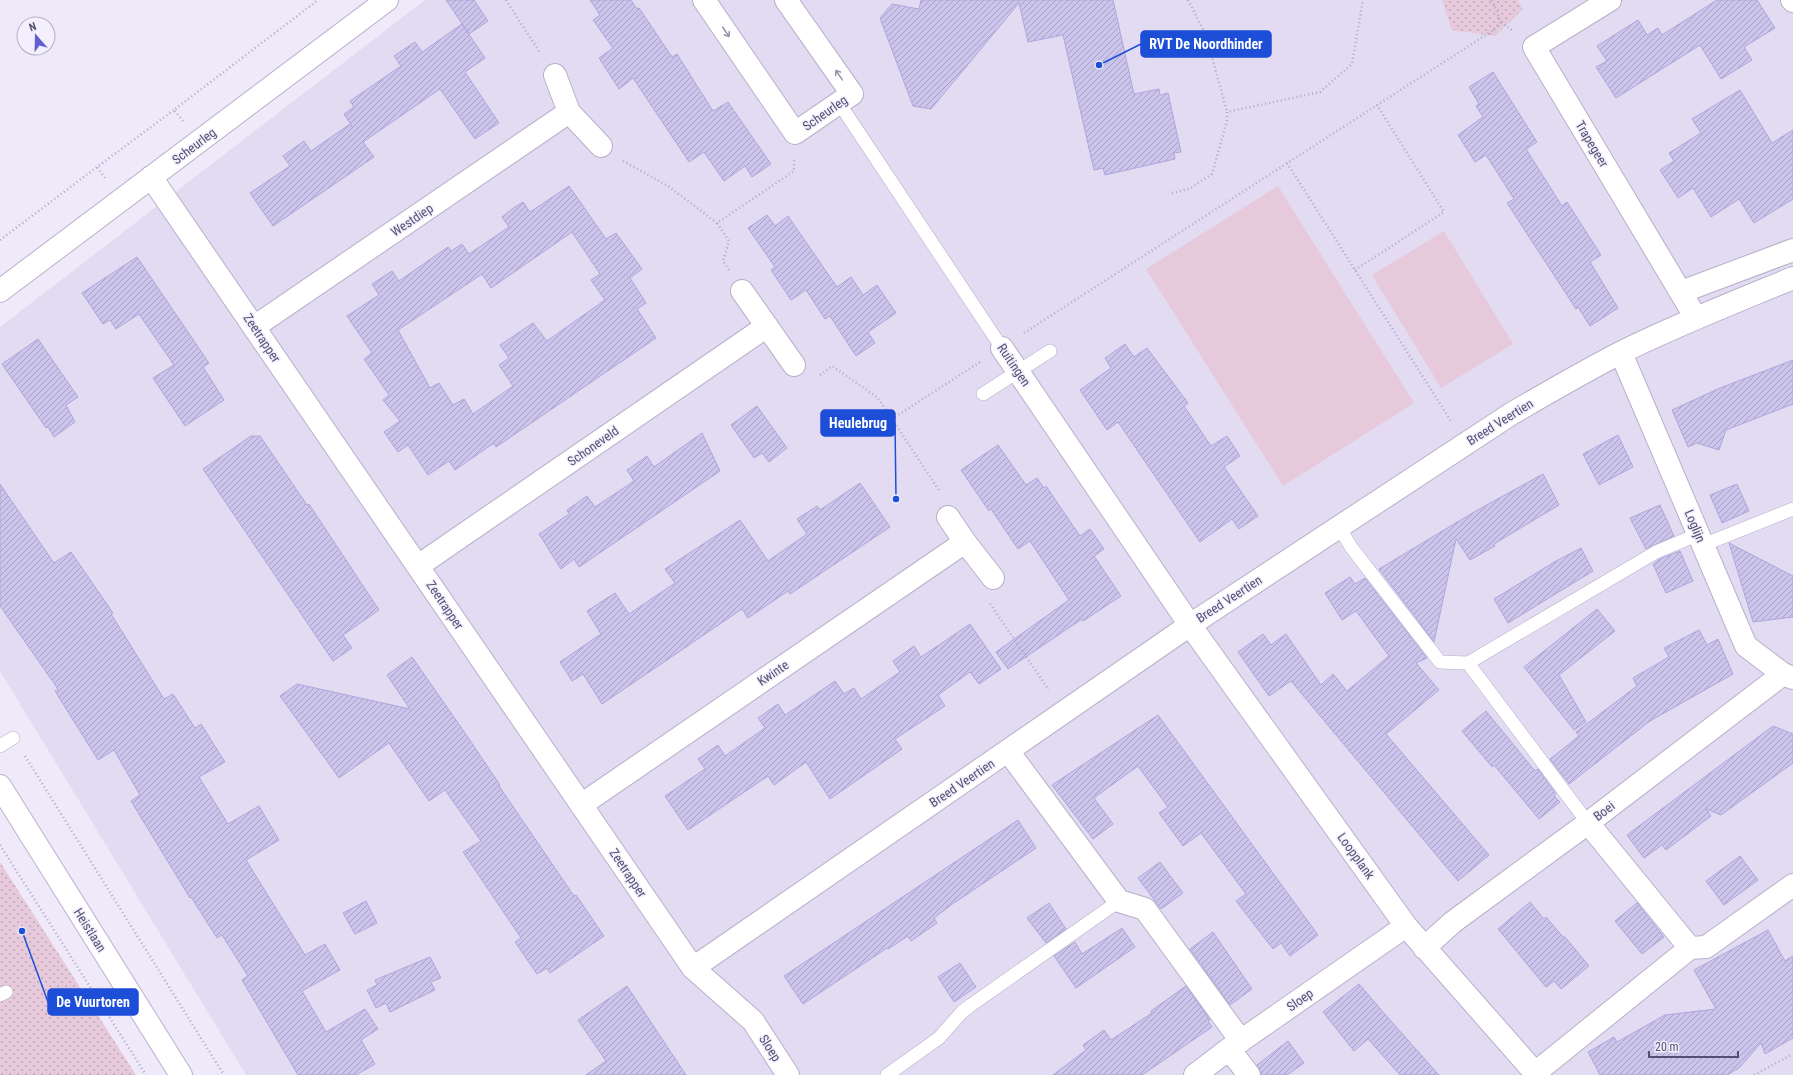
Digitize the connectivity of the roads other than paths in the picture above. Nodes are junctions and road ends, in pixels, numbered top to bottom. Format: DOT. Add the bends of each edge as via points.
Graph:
graph roads {
  1 [pos="387,0"];
  2 [pos="704,0"];
  3 [pos="786,0"];
  4 [pos="1610,0"];
  5 [pos="555,75"];
  6 [pos="839,103"];
  7 [pos="569,112"];
  8 [pos="601,146"];
  9 [pos="151,177"];
  10 [pos="1793,250"];
  11 [pos="1793,278"];
  12 [pos="0,291"];
  13 [pos="742,291"];
  14 [pos="1681,292"];
  15 [pos="1696,318"];
  16 [pos="768,326"];
  17 [pos="254,327"];
  18 [pos="1002,348"];
  19 [pos="1050,351"];
  20 [pos="1622,353"];
  21 [pos="794,365"];
  22 [pos="1018,372"];
  23 [pos="983,394"];
  24 [pos="1793,509"];
  25 [pos="948,517"];
  26 [pos="1339,527"];
  27 [pos="1701,540"];
  28 [pos="965,542"];
  29 [pos="418,566"];
  30 [pos="993,578"];
  31 [pos="1190,625"];
  32 [pos="1468,663"];
  33 [pos="1788,676"];
  34 [pos="13,738"];
  35 [pos="0,746"];
  36 [pos="1008,751"];
  37 [pos="0,786"];
  38 [pos="581,805"];
  39 [pos="1588,823"];
  40 [pos="1793,885"];
  41 [pos="1119,901"];
  42 [pos="1406,926"];
  43 [pos="1424,948"];
  44 [pos="1690,948"];
  45 [pos="693,968"];
  46 [pos="753,1021"];
  47 [pos="1235,1045"];
  48 [pos="1536,1074"];
  49 [pos="181,1075"];
  50 [pos="788,1075"];
  51 [pos="887,1075"];
  52 [pos="1195,1075"];
  53 [pos="1249,1075"];
  1 -- 9 [label="street, Scheurleg"];
  2 -- 6 [label="street, Scheurleg, one-way" via="795,133"];
  6 -- 3 [label="street, Scheurleg, one-way" via="852,94"];
  4 -- 14 [label="street, Trapegeer" via="1534,47"];
  5 -- 7 [label="street"];
  6 -- 18 [label="lane, Ruitingen"];
  7 -- 8 [label="street"];
  7 -- 17 [label="street, Westdiep"];
  9 -- 12 [label="street, Scheurleg"];
  9 -- 17 [label="street, Zeetrapper"];
  10 -- 14 [label="street"];
  11 -- 15 [label="street, Breed Veertien"];
  13 -- 16 [label="street"];
  14 -- 15 [label="street, Trapegeer"];
  15 -- 20 [label="street, Breed Veertien"];
  16 -- 21 [label="street"];
  16 -- 29 [label="street, Schoneveld"];
  17 -- 29 [label="street, Zeetrapper"];
  18 -- 22 [label="street, Ruitingen"];
  19 -- 22 [label="lane"];
  20 -- 26 [label="street, Breed Veertien" via="1511,414"];
  20 -- 27 [label="street, Loglijn"];
  22 -- 23 [label="lane"];
  22 -- 31 [label="street, Ruitingen"];
  24 -- 27 [label="lane"];
  25 -- 28 [label="street"];
  26 -- 31 [label="street, Breed Veertien"];
  26 -- 32 [label="lane" via="1440,662"];
  27 -- 32 [label="lane" via="1656,552"];
  27 -- 33 [label="street, Loglijn" via="1746,646"];
  28 -- 30 [label="street"];
  28 -- 38 [label="street, Kwinte"];
  29 -- 38 [label="street, Zeetrapper"];
  31 -- 36 [label="street, Breed Veertien"];
  31 -- 42 [label="street, Loopplank"];
  32 -- 39 [label="lane"];
  33 -- 39 [label="street, Boei"];
  34 -- 35 [label="lane"];
  36 -- 41 [label="street"];
  36 -- 45 [label="street, Breed Veertien"];
  37 -- 49 [label="street, Heistlaan"];
  38 -- 45 [label="street, Zeetrapper"];
  39 -- 43 [label="street, Boei" via="1453,922"];
  39 -- 44 [label="street"];
  40 -- 44 [label="street" via="1706,947"];
  41 -- 47 [label="street" via="1145,909"];
  41 -- 51 [label="lane" via="971,1005 939,1038"];
  42 -- 43 [label="street, Loopplank"];
  42 -- 47 [label="street, Sloep"];
  43 -- 48 [label="street, Loopplank"];
  44 -- 48 [label="street"];
  45 -- 46 [label="street, Zeetrapper"];
  46 -- 50 [label="street, Sloep"];
  47 -- 52 [label="street, Sloep"];
  47 -- 53 [label="street"];
}
